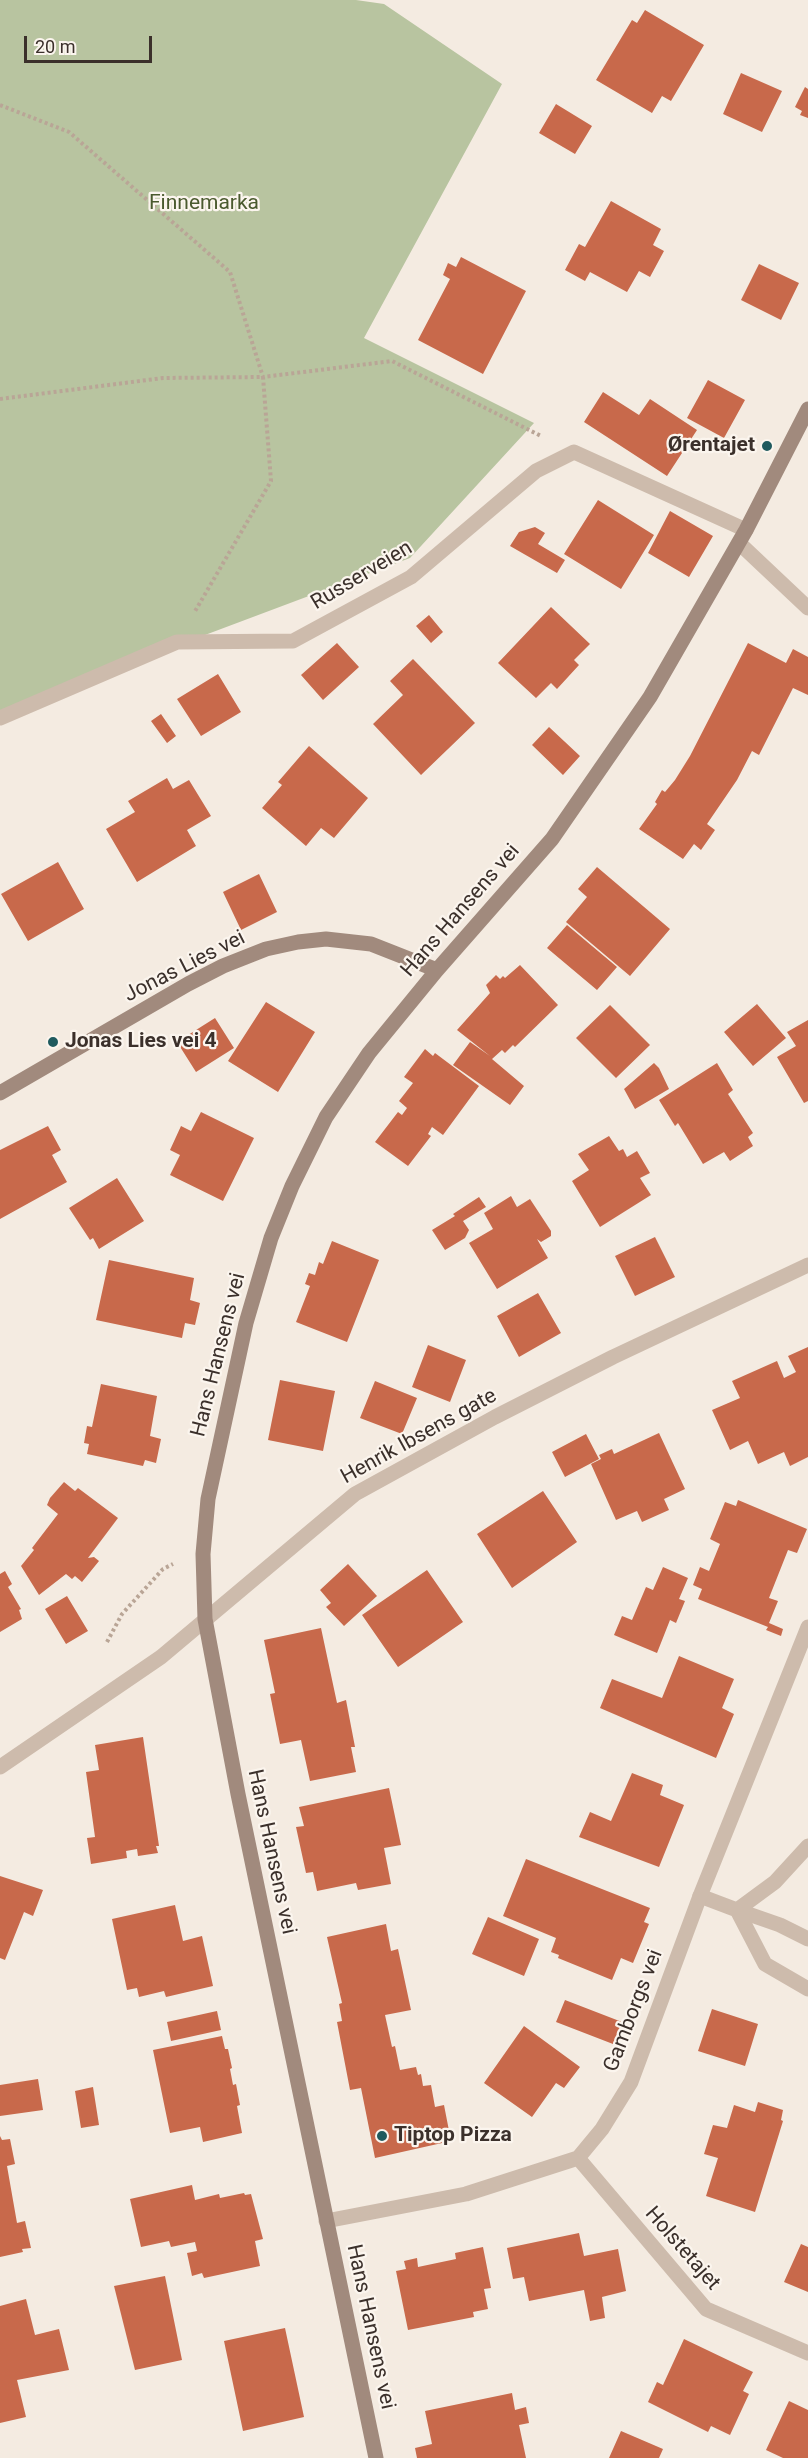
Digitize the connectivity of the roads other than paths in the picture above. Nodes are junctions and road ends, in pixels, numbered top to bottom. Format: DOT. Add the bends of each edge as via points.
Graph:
graph roads {
  1 [pos="808,409"];
  2 [pos="743,536"];
  3 [pos="808,608"];
  4 [pos="0,718"];
  5 [pos="437,970"];
  6 [pos="0,1093"];
  7 [pos="808,1265"];
  8 [pos="205,1619"];
  9 [pos="808,1627"];
  10 [pos="0,1767"];
  11 [pos="808,1846"];
  12 [pos="700,1896"];
  13 [pos="737,1910"];
  14 [pos="808,1939"];
  15 [pos="808,1989"];
  16 [pos="578,2158"];
  17 [pos="326,2222"];
  18 [pos="808,2353"];
  19 [pos="376,2458"];
  1 -- 2 [label="main road, Hans Hansens vei"];
  2 -- 3 [label="street"];
  2 -- 4 [label="street, Russerveien" via="574,452 536,471 411,577 293,641 177,642"];
  2 -- 5 [label="main road, Hans Hansens vei" via="650,697 552,839"];
  5 -- 6 [label="main road, Jonas Lies vei" via="371,944 326,939 266,950 188,984"];
  5 -- 8 [label="main road, Hans Hansens vei" via="369,1053 326,1117 271,1238 246,1323 208,1498 203,1554"];
  7 -- 8 [label="street, Henrik Ibsens gate" via="571,1378 355,1494"];
  8 -- 10 [label="street, Henrik Ibsens gate" via="161,1657"];
  8 -- 17 [label="main road, Hans Hansens vei"];
  9 -- 12 [label="street, Gamborgs vei"];
  11 -- 13 [label="street" via="775,1882"];
  12 -- 13 [label="street"];
  12 -- 16 [label="street, Gamborgs vei" via="631,2082 602,2129"];
  13 -- 14 [label="street"];
  13 -- 15 [label="street" via="765,1964"];
  16 -- 17 [label="street" via="466,2194"];
  16 -- 18 [label="street, Holstetajet" via="706,2309"];
  17 -- 19 [label="main road, Hans Hansens vei"];
}
